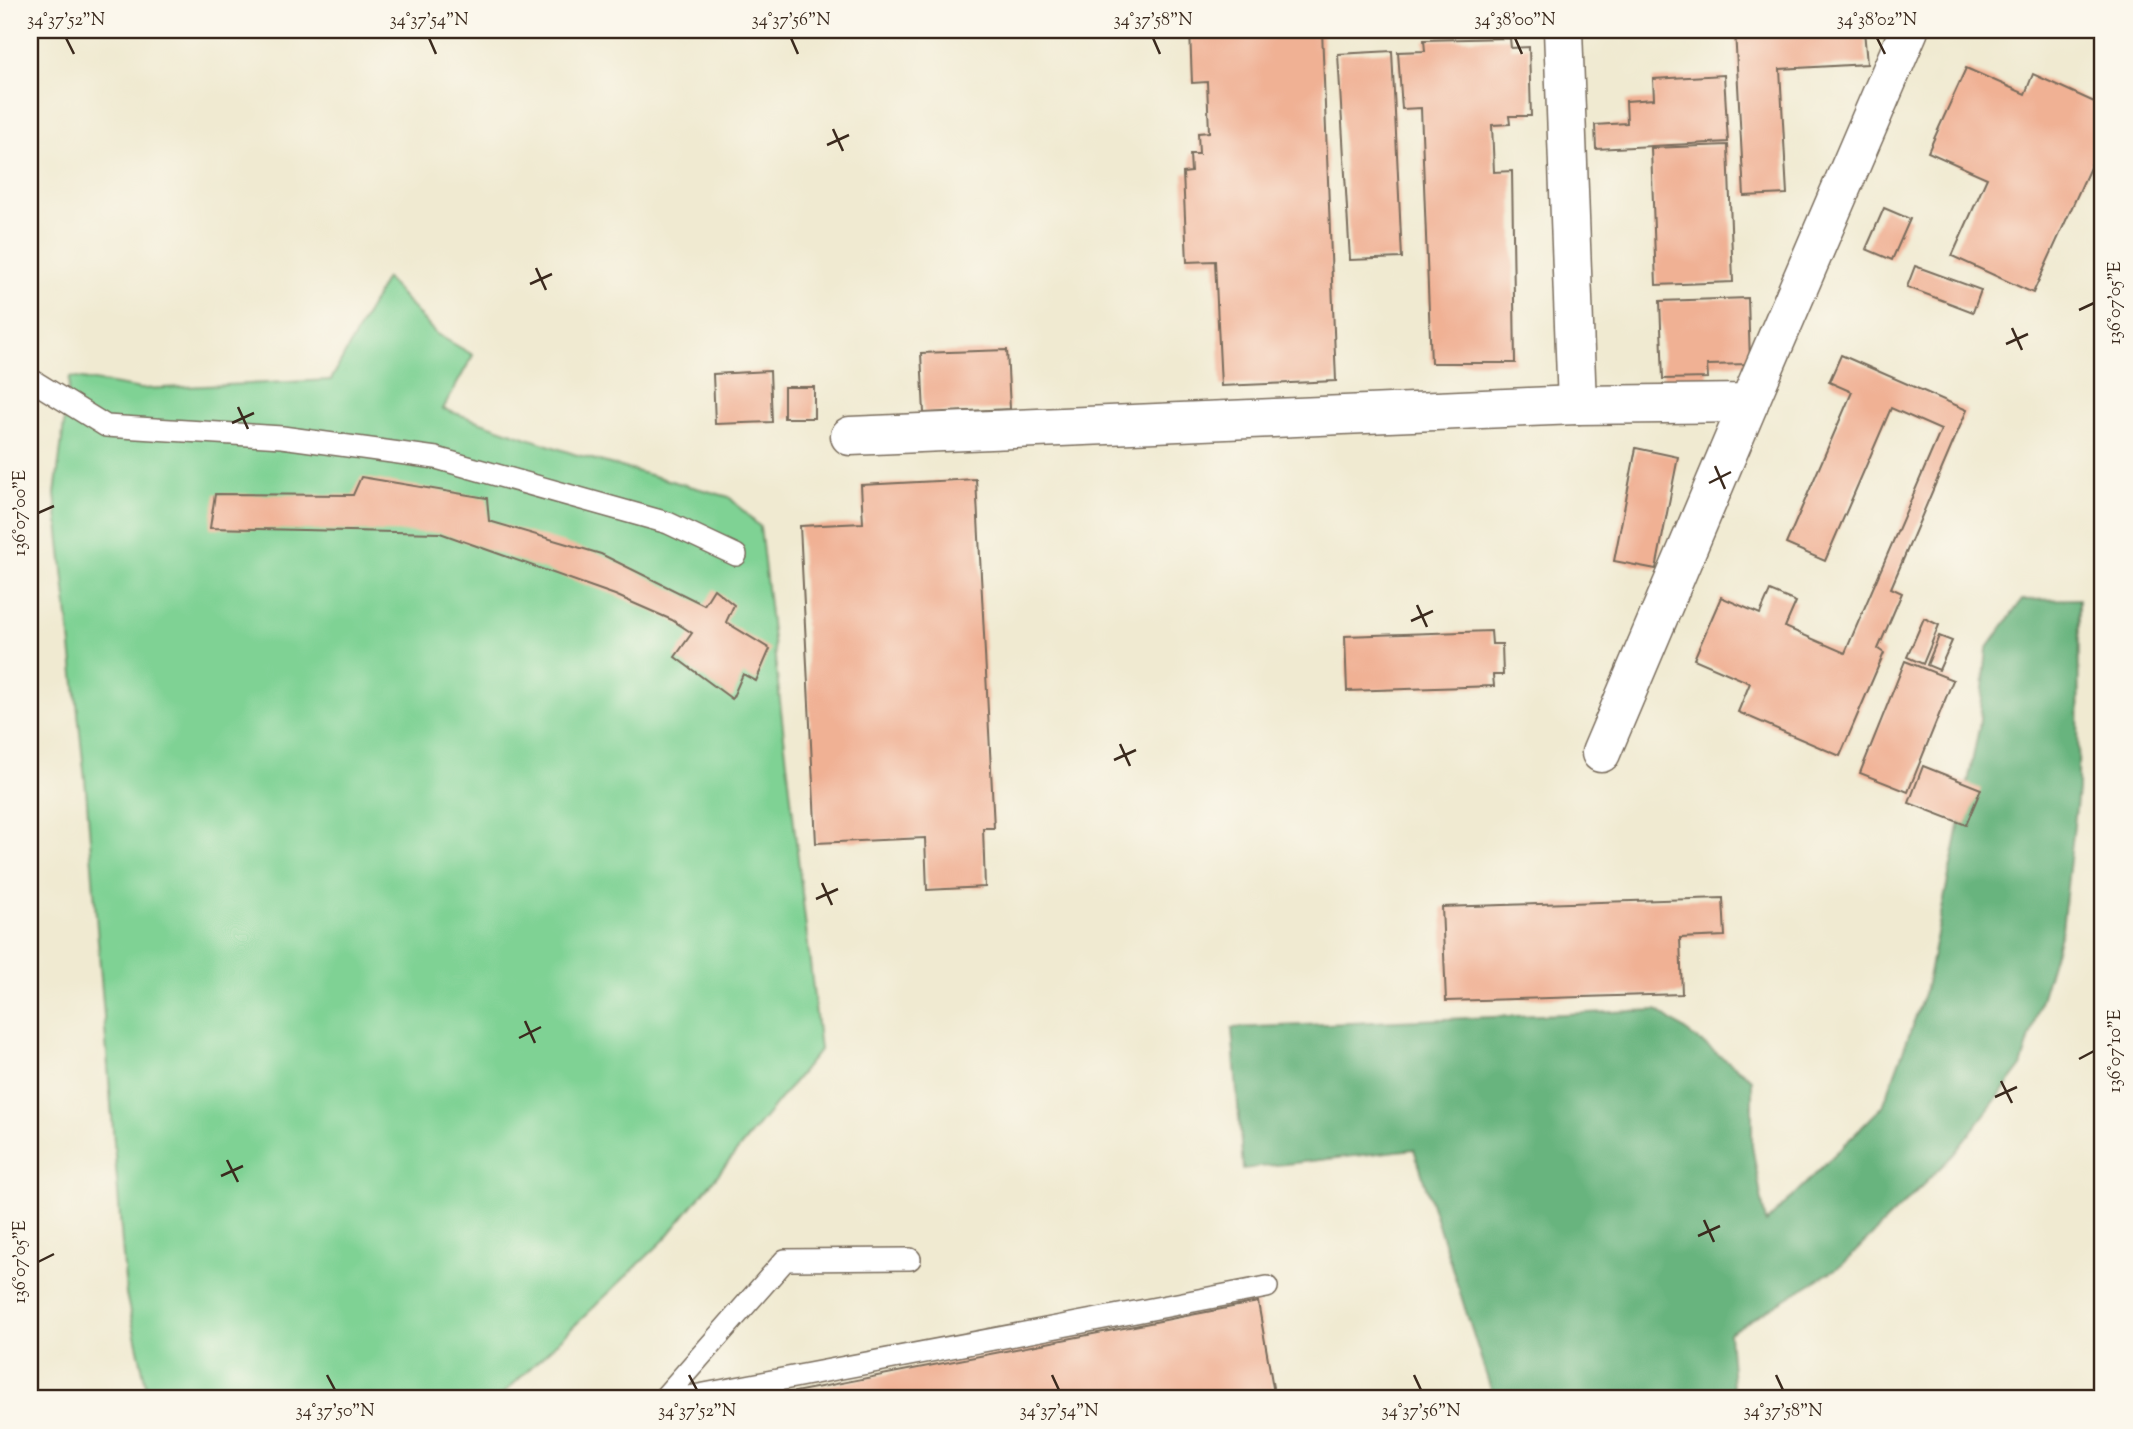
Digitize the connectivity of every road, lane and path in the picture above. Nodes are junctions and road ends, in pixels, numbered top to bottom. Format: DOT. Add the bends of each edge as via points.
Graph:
graph roads {
  1 [pos="1563,30"];
  2 [pos="1909,30"];
  3 [pos="30,379"];
  4 [pos="1749,403"];
  5 [pos="1577,405"];
  6 [pos="850,436"];
  7 [pos="736,555"];
  8 [pos="1601,753"];
  9 [pos="910,1259"];
  10 [pos="1267,1287"];
  11 [pos="663,1399"];
  12 [pos="678,1399"];
  1 -- 5 [label="street"];
  2 -- 4 [label="street"];
  3 -- 7 [label="lane" via="106,426 282,437 436,458 668,523"];
  4 -- 5 [label="street"];
  4 -- 8 [label="street"];
  5 -- 6 [label="street"];
  9 -- 11 [label="lane" via="785,1261"];
  10 -- 12 [label="lane"];
}
